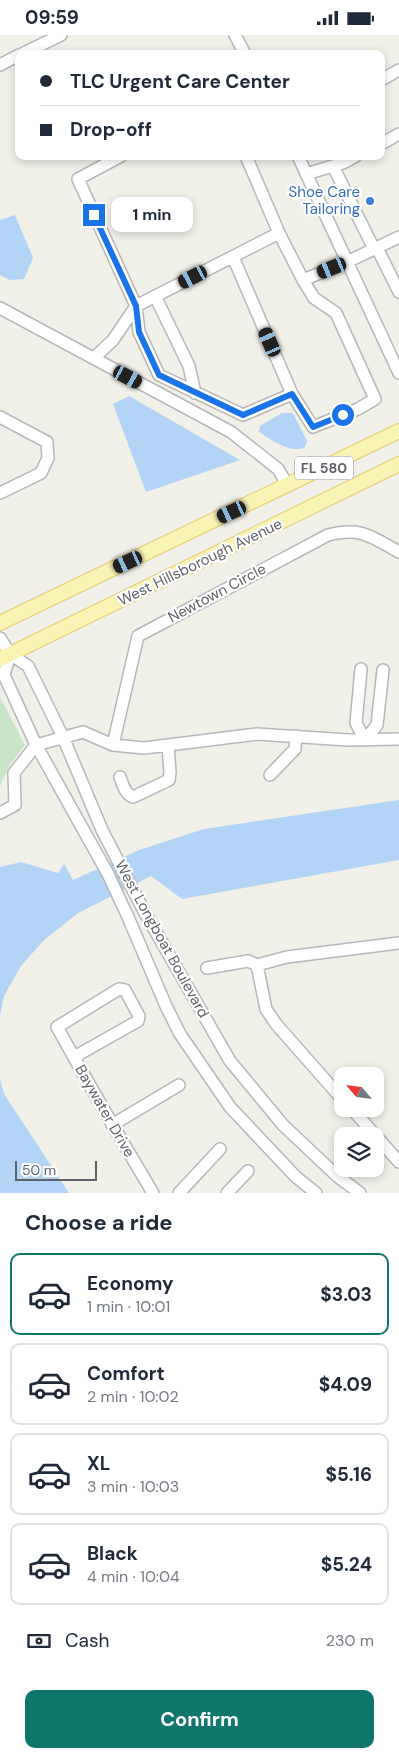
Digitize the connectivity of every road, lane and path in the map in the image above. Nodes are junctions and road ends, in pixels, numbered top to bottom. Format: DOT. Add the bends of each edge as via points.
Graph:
graph roads {
  1 [pos="61,35"];
  2 [pos="235,35"];
  3 [pos="30,50"];
  4 [pos="243,50"];
  5 [pos="15,57"];
  6 [pos="0,65"];
  7 [pos="399,70"];
  8 [pos="385,78"];
  9 [pos="399,135"];
  10 [pos="385,141"];
  11 [pos="114,160"];
  12 [pos="248,160"];
  13 [pos="300,160"];
  14 [pos="349,160"];
  15 [pos="333,166"];
  16 [pos="306,174"];
  17 [pos="279,233"];
  18 [pos="399,237"];
  19 [pos="375,249"];
  20 [pos="233,257"];
  21 [pos="347,262"];
  22 [pos="303,280"];
  23 [pos="399,292"];
  24 [pos="155,296"];
  25 [pos="136,306"];
  26 [pos="0,307"];
  27 [pos="94,358"];
  28 [pos="399,373"];
  29 [pos="195,393"];
  30 [pos="292,394"];
  31 [pos="0,417"];
  32 [pos="399,431"];
  33 [pos="399,464"];
  34 [pos="288,486"];
  35 [pos="0,493"];
  36 [pos="399,551"];
  37 [pos="0,623"];
  38 [pos="0,638"];
  39 [pos="5,656"];
  40 [pos="361,669"];
  41 [pos="383,670"];
  42 [pos="296,736"];
  43 [pos="63,737"];
  44 [pos="399,739"];
  45 [pos="366,740"];
  46 [pos="36,745"];
  47 [pos="113,745"];
  48 [pos="168,745"];
  49 [pos="270,775"];
  50 [pos="120,777"];
  51 [pos="0,813"];
  52 [pos="399,943"];
  53 [pos="257,965"];
  54 [pos="207,968"];
  55 [pos="74,1057"];
  56 [pos="179,1085"];
  57 [pos="334,1090"];
  58 [pos="359,1117"];
  59 [pos="112,1125"];
  60 [pos="220,1149"];
  61 [pos="399,1161"];
  62 [pos="248,1171"];
  63 [pos="153,1193"];
  64 [pos="179,1193"];
  65 [pos="227,1193"];
  66 [pos="316,1193"];
  67 [pos="360,1193"];
  1 -- 3 [label="street"];
  2 -- 4 [label="street"];
  5 -- 6 [label="street"];
  7 -- 8 [label="street"];
  9 -- 10 [label="street"];
  11 -- 25 [label="street" via="78,179"];
  12 -- 17 [label="street"];
  13 -- 16 [label="street"];
  14 -- 15 [label="street"];
  15 -- 16 [label="street"];
  15 -- 19 [label="street"];
  16 -- 21 [label="street"];
  17 -- 20 [label="street"];
  17 -- 22 [label="street"];
  18 -- 19 [label="street"];
  19 -- 21 [label="street"];
  19 -- 23 [label="street"];
  20 -- 24 [label="street"];
  20 -- 30 [label="street"];
  21 -- 22 [label="street"];
  21 -- 28 [label="street"];
  22 -- 30 [label="street" via="314,298 336,313 375,399 313,427"];
  24 -- 25 [label="street"];
  24 -- 29 [label="street" via="189,366"];
  25 -- 27 [label="street" via="113,340"];
  25 -- 29 [label="street" via="139,332 159,375"];
  26 -- 27 [label="street"];
  27 -- 34 [label="street" via="230,432 278,469"];
  29 -- 30 [label="street" via="243,415"];
  31 -- 35 [label="street" via="47,442 48,458 41,473"];
  32 -- 34 [label="main road, West Hillsborough Avenue / FL 580"];
  33 -- 39 [label="main road, West Hillsborough Avenue / FL 580"];
  34 -- 37 [label="main road, West Hillsborough Avenue / FL 580"];
  36 -- 47 [label="street, Newtown Circle" via="365,533 346,531 328,535 138,635"];
  38 -- 39 [label="street, West Longboat Boulevard"];
  39 -- 43 [label="street, West Longboat Boulevard" via="28,666"];
  39 -- 46 [label="street, West Longboat Boulevard" via="4,675"];
  40 -- 45 [label="street" via="356,723"];
  41 -- 45 [label="street" via="377,725"];
  42 -- 45 [label="street"];
  42 -- 48 [label="street" via="257,734"];
  42 -- 49 [label="street" via="295,749"];
  43 -- 46 [label="street"];
  43 -- 47 [label="street" via="83,732"];
  43 -- 67 [label="street, West Longboat Boulevard" via="102,830 145,913 230,1061 283,1125"];
  44 -- 45 [label="street"];
  46 -- 51 [label="street" via="14,773 15,805"];
  46 -- 66 [label="street, West Longboat Boulevard" via="128,917 180,1034 230,1107 283,1164"];
  47 -- 48 [label="street" via="144,748"];
  48 -- 50 [label="street" via="169,780 133,797 126,792"];
  52 -- 53 [label="street" via="287,957"];
  53 -- 54 [label="street" via="248,961"];
  53 -- 57 [label="street" via="266,1009"];
  55 -- 55 [label="street, Baywater Drive" via="57,1027 119,989 125,990 139,1016 138,1021"];
  55 -- 59 [label="street, Baywater Drive"];
  56 -- 59 [label="street"];
  58 -- 61 [label="street"];
  59 -- 63 [label="street, Baywater Drive"];
  60 -- 64 [label="street"];
  62 -- 65 [label="street"];
}
